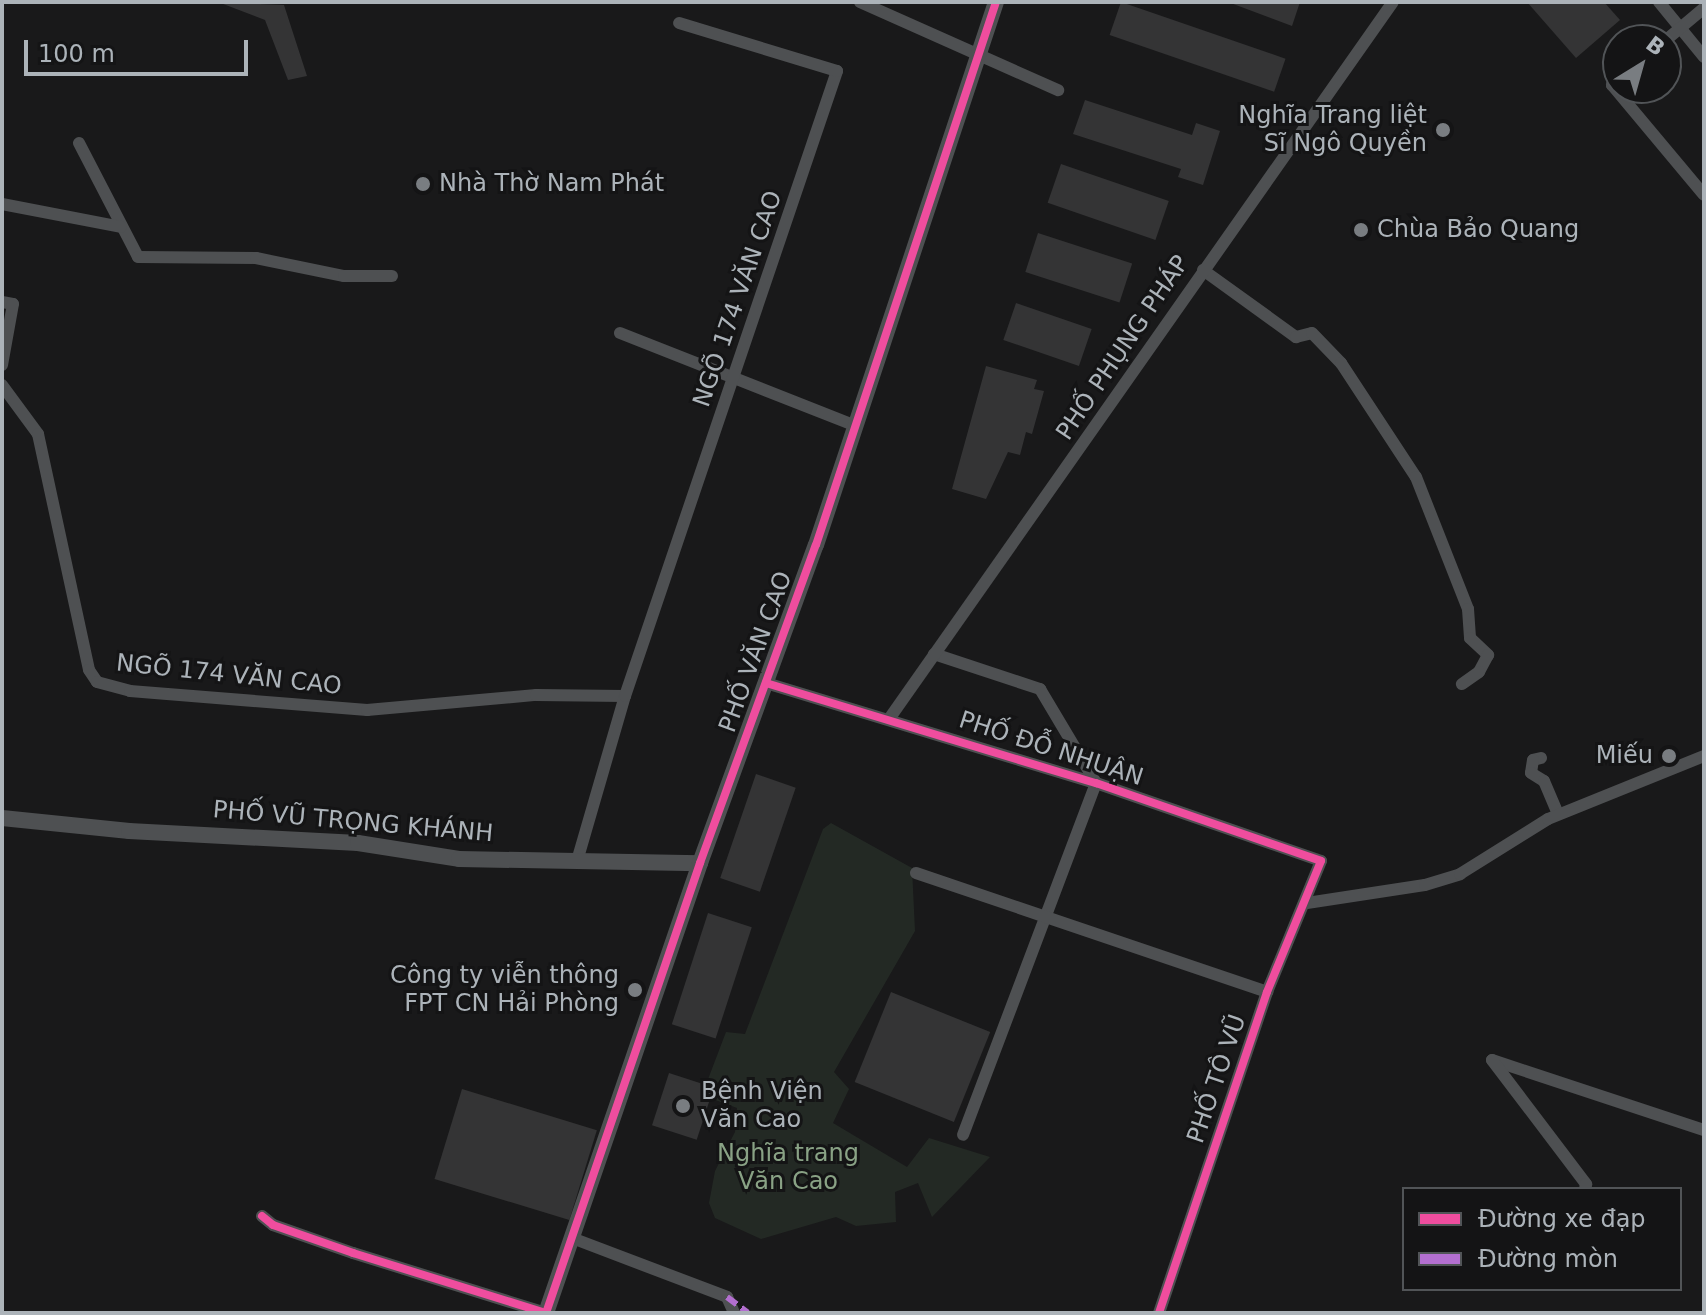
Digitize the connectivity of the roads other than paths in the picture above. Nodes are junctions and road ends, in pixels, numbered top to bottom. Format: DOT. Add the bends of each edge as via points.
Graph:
graph roads {
  1 [pos="860,2"];
  2 [pos="996,2"];
  3 [pos="1393,2"];
  4 [pos="1659,2"];
  5 [pos="1704,8"];
  6 [pos="679,23"];
  7 [pos="1677,24"];
  8 [pos="1682,26"];
  9 [pos="1682,30"];
  10 [pos="1704,57"];
  11 [pos="977,58"];
  12 [pos="1058,90"];
  13 [pos="1628,104"];
  14 [pos="79,143"];
  15 [pos="1704,195"];
  16 [pos="2,204"];
  17 [pos="121,227"];
  18 [pos="1203,270"];
  19 [pos="392,276"];
  20 [pos="2,302"];
  21 [pos="620,333"];
  22 [pos="2,365"];
  23 [pos="734,377"];
  24 [pos="2,385"];
  25 [pos="854,425"];
  26 [pos="934,654"];
  27 [pos="766,683"];
  28 [pos="1462,684"];
  29 [pos="625,696"];
  30 [pos="889,719"];
  31 [pos="1704,756"];
  32 [pos="1541,758"];
  33 [pos="1096,783"];
  34 [pos="1558,814"];
  35 [pos="2,818"];
  36 [pos="577,861"];
  37 [pos="1321,861"];
  38 [pos="700,863"];
  39 [pos="916,873"];
  40 [pos="1307,903"];
  41 [pos="1046,913"];
  42 [pos="1267,992"];
  43 [pos="1704,1130"];
  44 [pos="963,1135"];
  45 [pos="1585,1187"];
  46 [pos="262,1216"];
  47 [pos="572,1238"];
  48 [pos="546,1313"];
  49 [pos="734,1313"];
  50 [pos="1159,1313"];
  1 -- 11 [label="street"];
  2 -- 11 [label="street, PHỐ VĂN CAO"];
  3 -- 18 [label="street, PHỐ PHỤNG PHÁP"];
  4 -- 7 [label="street"];
  5 -- 8 [label="street"];
  6 -- 23 [label="street, NGÕ 174 VĂN CAO" via="837,71"];
  9 -- 10 [label="street"];
  11 -- 12 [label="street"];
  11 -- 25 [label="street, PHỐ VĂN CAO"];
  13 -- 15 [label="street"];
  14 -- 17 [label="street"];
  16 -- 17 [label="street"];
  17 -- 19 [label="street" via="138,257 256,258 344,276"];
  18 -- 26 [label="street, PHỐ PHỤNG PHÁP"];
  18 -- 28 [label="street" via="1296,337 1312,333 1341,363 1416,477 1468,609 1470,638 1488,655 1479,672"];
  20 -- 22 [label="street" via="13,304"];
  21 -- 23 [label="street"];
  23 -- 25 [label="street"];
  23 -- 29 [label="street, NGÕ 174 VĂN CAO"];
  24 -- 29 [label="street, NGÕ 174 VĂN CAO" via="38,434 89,670 97,682 130,691 367,710 536,695"];
  25 -- 27 [label="street, PHỐ VĂN CAO"];
  26 -- 30 [label="street, PHỐ PHỤNG PHÁP"];
  26 -- 33 [label="street" via="1040,689"];
  27 -- 30 [label="street, PHỐ ĐỖ NHUẬN"];
  27 -- 38 [label="street, PHỐ VĂN CAO"];
  29 -- 36 [label="street, NGÕ 174 VĂN CAO"];
  30 -- 33 [label="street, PHỐ ĐỖ NHUẬN"];
  31 -- 34 [label="street"];
  32 -- 34 [label="street" via="1533,760 1531,773 1544,781"];
  33 -- 37 [label="street, PHỐ ĐỖ NHUẬN"];
  33 -- 41 [label="street"];
  34 -- 40 [label="street" via="1460,874 1425,885"];
  35 -- 36 [label="street, PHỐ VŨ TRỌNG KHÁNH" via="129,831 358,843 459,859"];
  36 -- 38 [label="street, PHỐ VŨ TRỌNG KHÁNH"];
  37 -- 40 [label="street, PHỐ TÔ VŨ"];
  38 -- 47 [label="street, PHỐ VĂN CAO"];
  39 -- 41 [label="street"];
  40 -- 42 [label="street, PHỐ TÔ VŨ"];
  41 -- 42 [label="street"];
  41 -- 44 [label="street"];
  42 -- 50 [label="street, PHỐ TÔ VŨ"];
  43 -- 45 [label="street" via="1492,1060"];
  46 -- 48 [label="street" via="273,1225 353,1253"];
  47 -- 48 [label="street, PHỐ VĂN CAO"];
  47 -- 49 [label="street" via="727,1297"];
}
